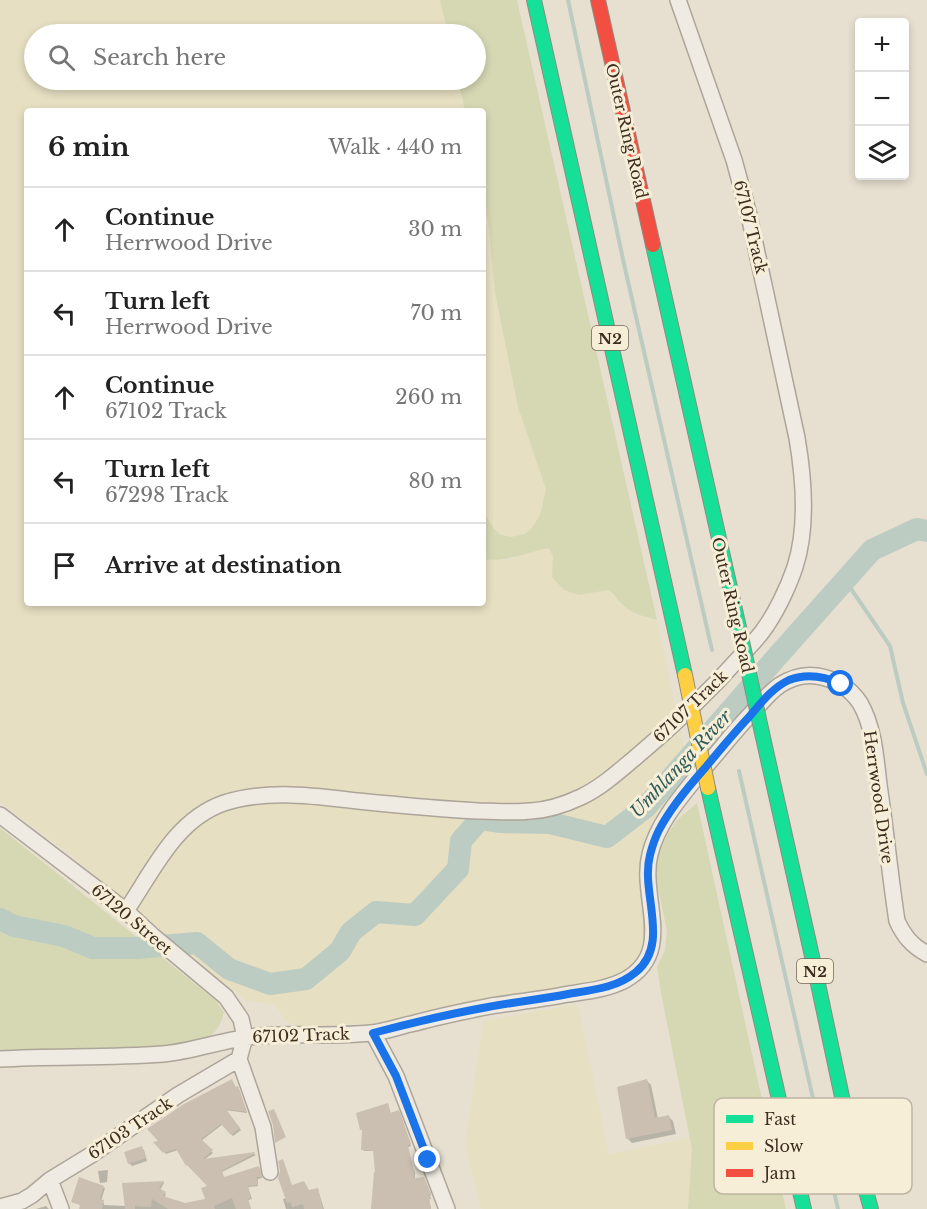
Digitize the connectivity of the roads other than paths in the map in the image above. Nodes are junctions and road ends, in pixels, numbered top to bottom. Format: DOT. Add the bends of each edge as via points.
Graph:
graph roads {
  1 [pos="534,0"];
  2 [pos="598,0"];
  3 [pos="678,0"];
  4 [pos="695,780"];
  5 [pos="0,815"];
  6 [pos="126,911"];
  7 [pos="927,954"];
  8 [pos="373,1033"];
  9 [pos="245,1037"];
  10 [pos="0,1059"];
  11 [pos="239,1059"];
  12 [pos="779,1098"];
  13 [pos="842,1098"];
  14 [pos="270,1172"];
  15 [pos="50,1180"];
  16 [pos="801,1194"];
  17 [pos="867,1194"];
  18 [pos="0,1207"];
  19 [pos="61,1209"];
  20 [pos="447,1209"];
  21 [pos="804,1209"];
  22 [pos="871,1209"];
  1 -- 12 [label="highway, N2, bridge"];
  2 -- 13 [label="highway, Outer Ring Road / N2, bridge"];
  3 -- 6 [label="street, 67107 Track" via="748,211 801,464 804,494 795,567 763,631 721,679 658,738 608,780 582,796 557,806 501,812 316,796 241,798 213,807 184,827"];
  4 -- 7 [label="street, Herrwood Drive" via="781,684 812,675 841,684 858,701 870,729 897,921 903,935"];
  4 -- 8 [label="street, 67102 Track" via="653,843 647,874 653,941 639,970 614,985 440,1016"];
  5 -- 6 [label="street, 67120 Street"];
  6 -- 9 [label="street, 67120 Street" via="226,997 241,1019"];
  8 -- 9 [label="street, 67102 Track"];
  8 -- 20 [label="street" via="396,1076"];
  9 -- 10 [label="street, 67102 Track" via="165,1054"];
  9 -- 11 [label="street"];
  11 -- 14 [label="street" via="263,1127"];
  11 -- 15 [label="street, 67103 Track"];
  15 -- 18 [label="street, 67103 Track" via="22,1201"];
  15 -- 19 [label="street"];
  16 -- 21 [label="highway, N2, bridge"];
  17 -- 22 [label="highway, Outer Ring Road / N2, bridge"];
}
